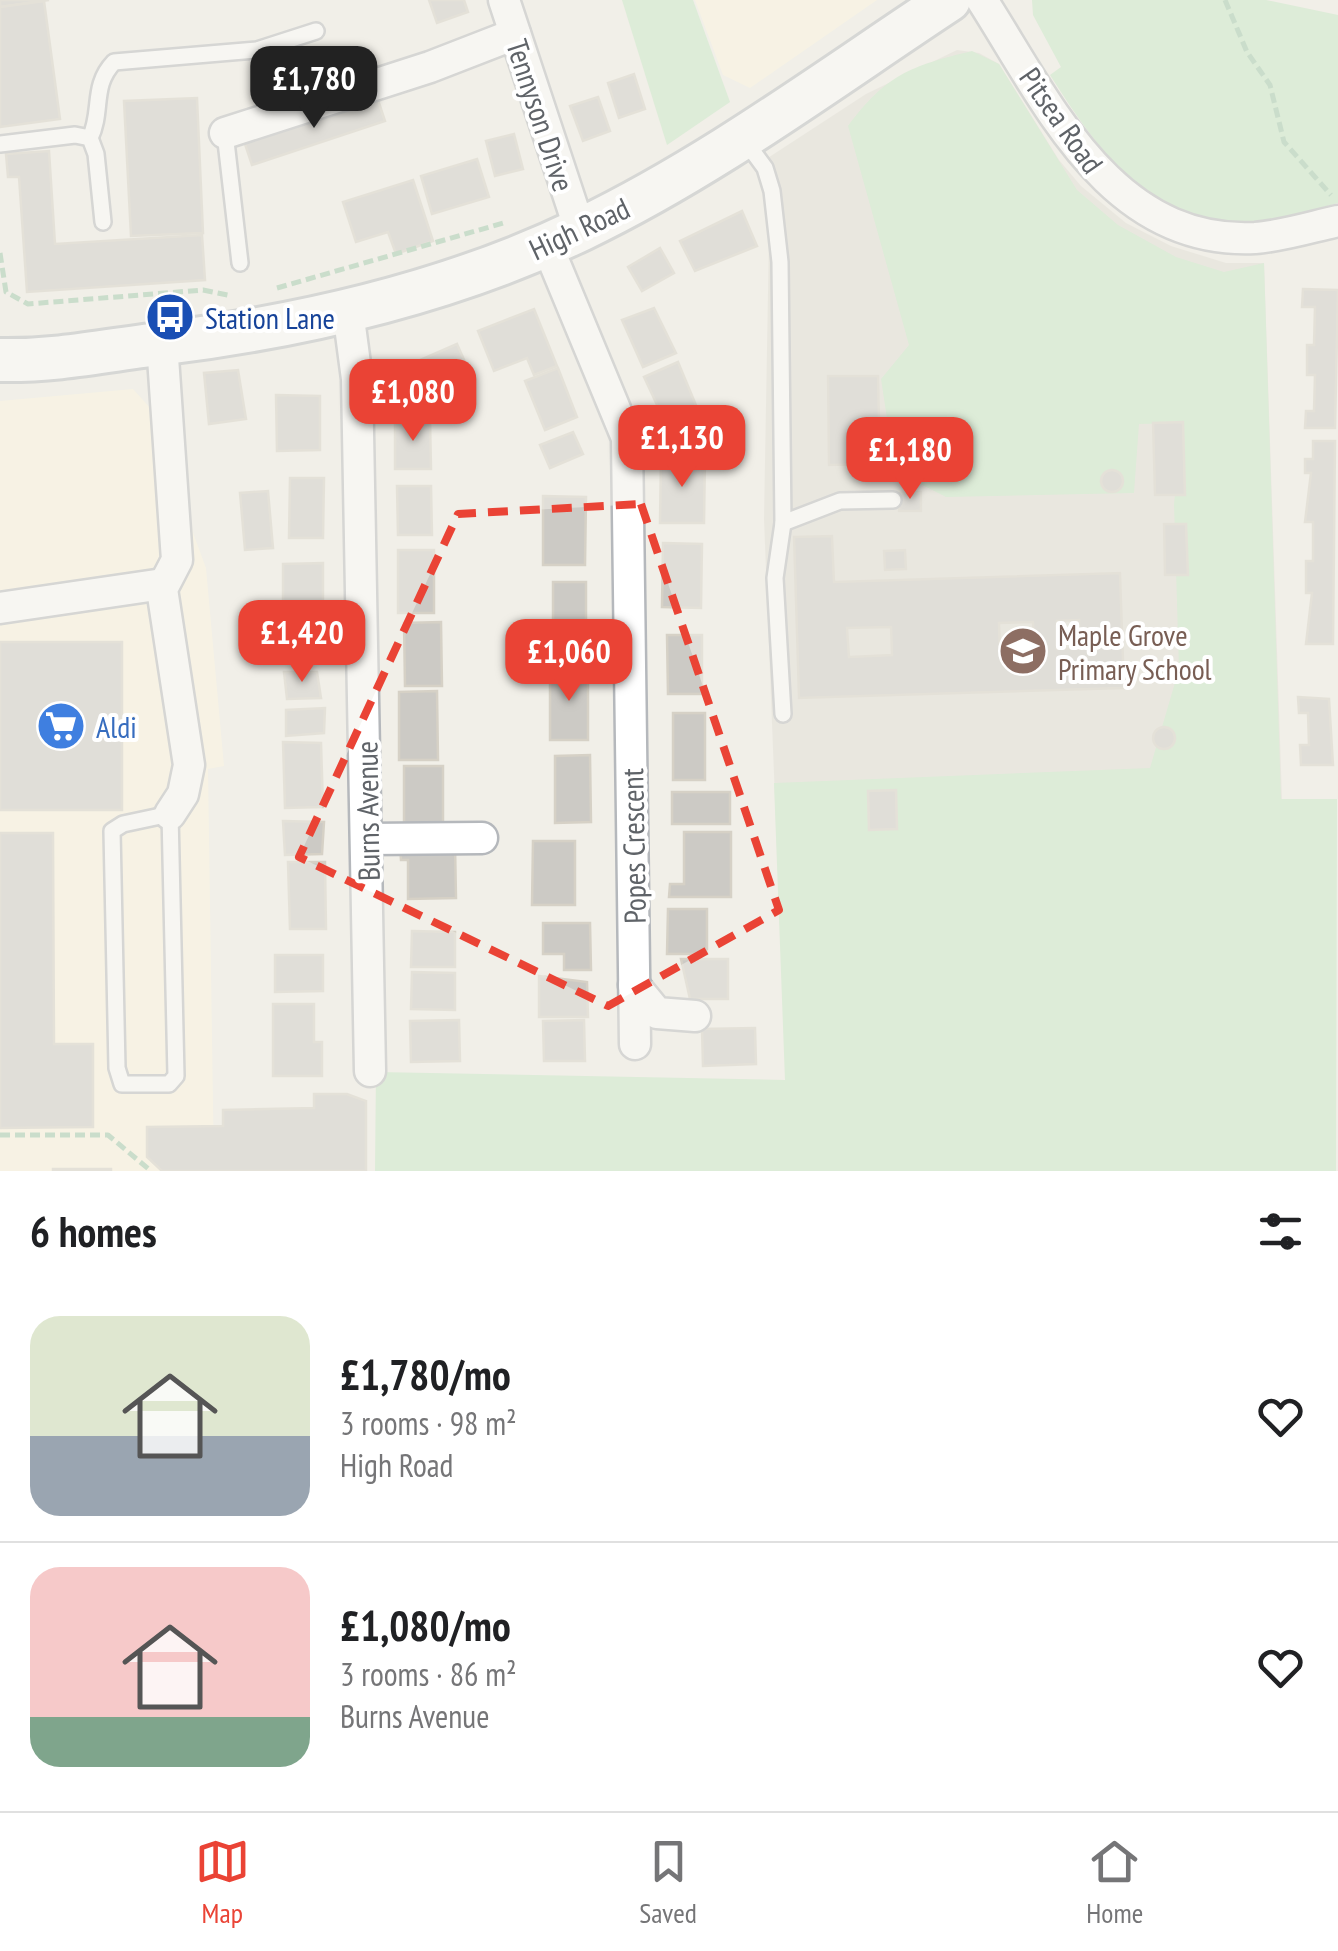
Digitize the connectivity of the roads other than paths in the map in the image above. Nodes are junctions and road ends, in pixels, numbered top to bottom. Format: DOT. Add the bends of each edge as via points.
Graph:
graph roads {
  1 [pos="504,0"];
  2 [pos="949,0"];
  3 [pos="982,0"];
  4 [pos="316,31"];
  5 [pos="515,34"];
  6 [pos="225,133"];
  7 [pos="742,136"];
  8 [pos="90,138"];
  9 [pos="0,144"];
  10 [pos="1334,208"];
  11 [pos="103,222"];
  12 [pos="549,232"];
  13 [pos="240,262"];
  14 [pos="348,312"];
  15 [pos="0,337"];
  16 [pos="162,343"];
  17 [pos="0,360"];
  18 [pos="893,500"];
  19 [pos="783,523"];
  20 [pos="163,584"];
  21 [pos="0,608"];
  22 [pos="783,714"];
  23 [pos="170,814"];
  24 [pos="482,838"];
  25 [pos="368,839"];
  26 [pos="634,986"];
  27 [pos="695,1016"];
  28 [pos="635,1044"];
  29 [pos="370,1071"];
  1 -- 5 [label="street, Tennyson Drive"];
  2 -- 7 [label="main road, High Road"];
  3 -- 10 [label="street, Pitsea Road" via="1094,172 1146,213 1199,232 1255,238"];
  4 -- 8 [label="lane" via="257,50 114,62 96,90 97,123"];
  5 -- 6 [label="street"];
  5 -- 12 [label="street, Tennyson Drive"];
  6 -- 13 [label="lane"];
  7 -- 12 [label="main road, High Road" via="647,195"];
  7 -- 19 [label="lane" via="765,168 777,230"];
  8 -- 9 [label="lane"];
  8 -- 11 [label="lane"];
  12 -- 14 [label="main road, High Road" via="418,292"];
  12 -- 26 [label="street, Popes Crescent" via="627,438"];
  14 -- 16 [label="main road, High Road"];
  14 -- 25 [label="street, Burns Avenue" via="357,379"];
  15 -- 16 [label="main road, High Road"];
  16 -- 17 [label="main road, High Road" via="76,358"];
  16 -- 20 [label="street" via="177,560"];
  18 -- 19 [label="lane" via="840,501"];
  19 -- 22 [label="lane" via="775,578"];
  20 -- 21 [label="street"];
  20 -- 23 [label="street" via="189,765"];
  23 -- 23 [label="lane" via="176,1076 170,1084 122,1084 112,831"];
  24 -- 25 [label="street"];
  25 -- 29 [label="street, Burns Avenue"];
  26 -- 27 [label="street" via="657,1013"];
  26 -- 28 [label="street, Popes Crescent"];
}
